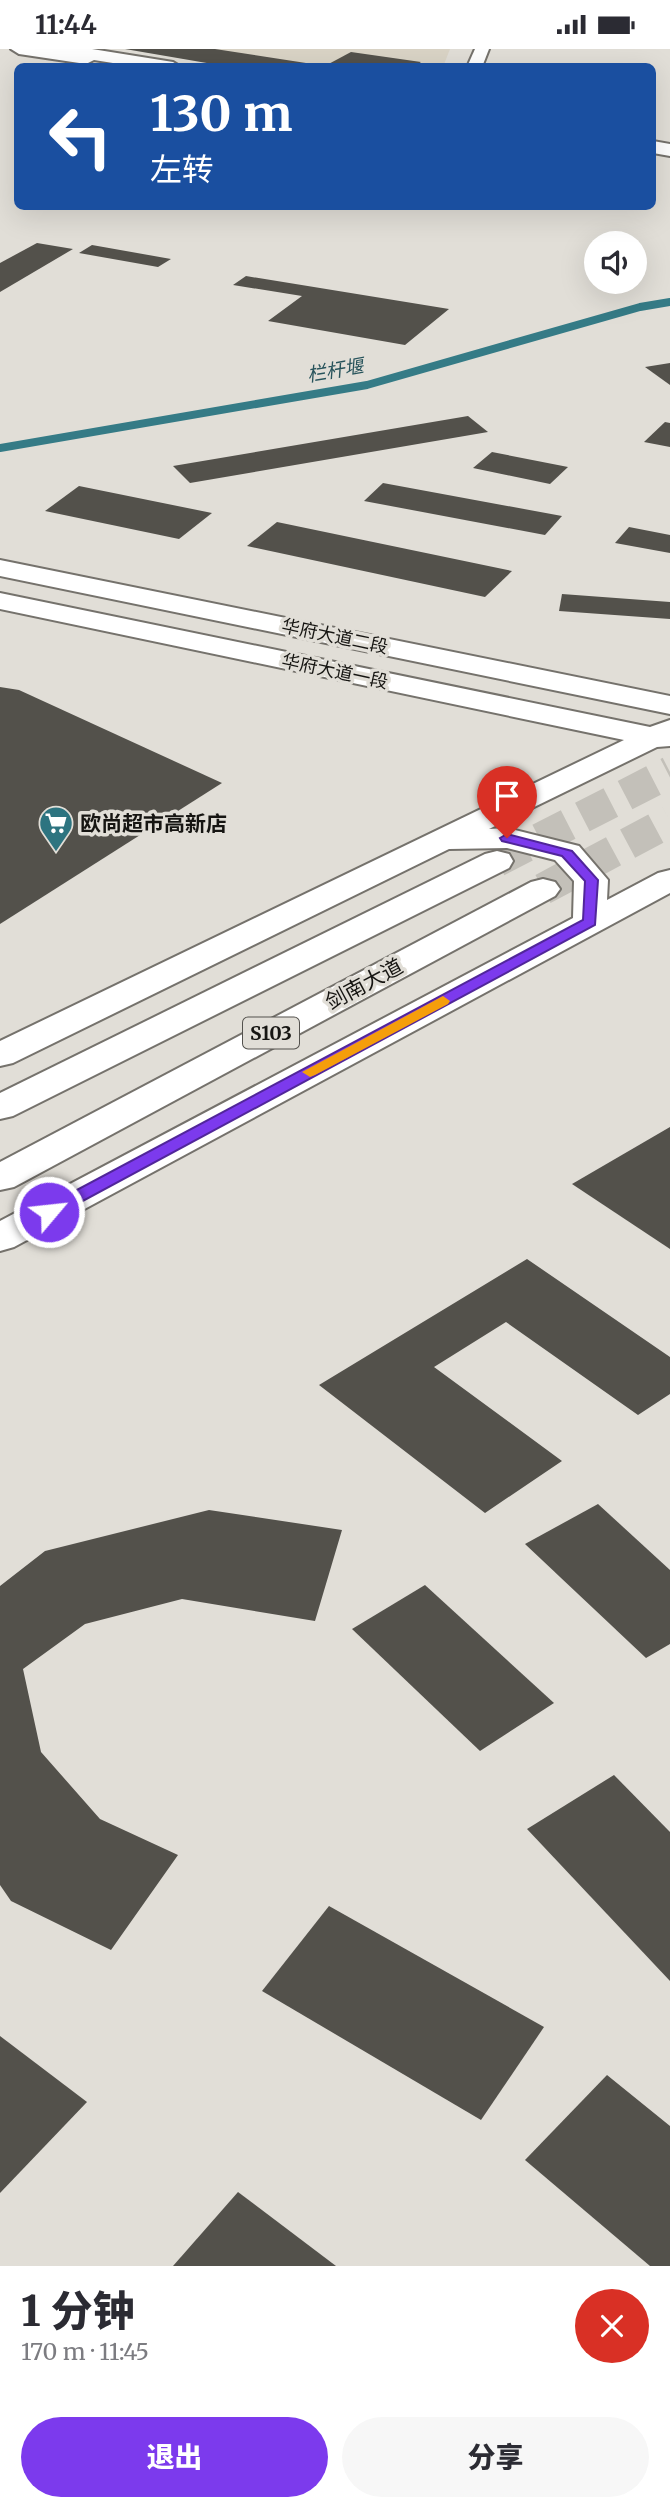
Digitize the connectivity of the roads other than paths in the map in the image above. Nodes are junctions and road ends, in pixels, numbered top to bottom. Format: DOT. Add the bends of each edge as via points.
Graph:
graph roads {
  1 [pos="19,49"];
  2 [pos="60,49"];
  3 [pos="107,63"];
  4 [pos="148,63"];
  5 [pos="0,568"];
  6 [pos="0,601"];
  7 [pos="670,705"];
  8 [pos="665,735"];
  9 [pos="436,843"];
  10 [pos="497,861"];
  11 [pos="670,880"];
  12 [pos="542,889"];
  13 [pos="590,922"];
  14 [pos="0,1055"];
  15 [pos="0,1108"];
  16 [pos="0,1178"];
  17 [pos="0,1238"];
  1 -- 3 [label="main road"];
  2 -- 4 [label="main road"];
  5 -- 7 [label="main road, 华府大道二段"];
  6 -- 8 [label="main road, 华府大道一段"];
  8 -- 9 [label="main road"];
  9 -- 13 [label="main road" via="507,838 567,853 592,880"];
  9 -- 14 [label="main road"];
  10 -- 15 [label="main road, S103"];
  11 -- 13 [label="main road"];
  12 -- 16 [label="main road, 剑南大道 / S103"];
  13 -- 17 [label="main road"];
}
